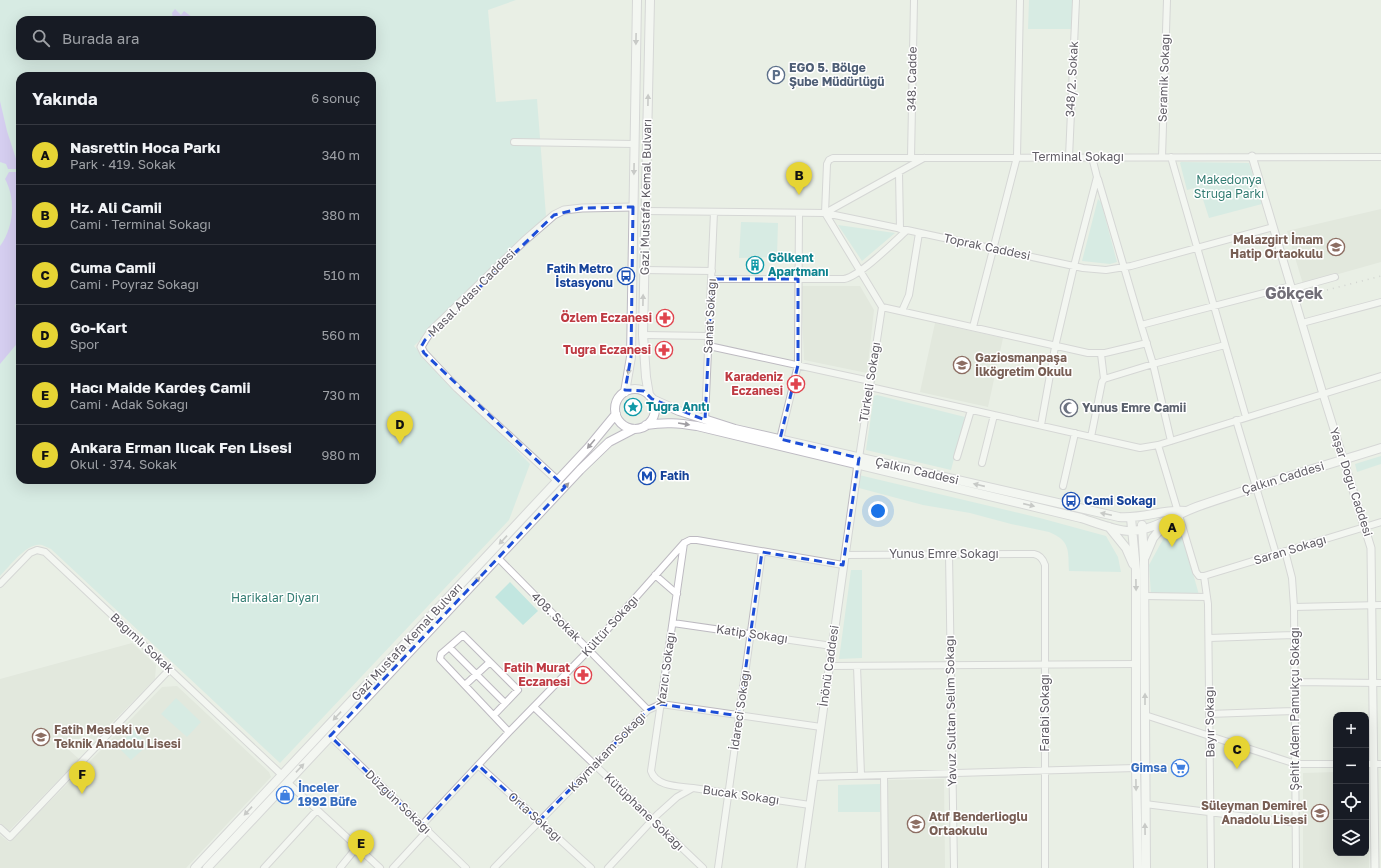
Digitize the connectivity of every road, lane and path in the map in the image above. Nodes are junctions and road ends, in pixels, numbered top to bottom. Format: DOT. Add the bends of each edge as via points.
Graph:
graph roads {
  1 [pos="637,0"];
  2 [pos="650,0"];
  3 [pos="914,0"];
  4 [pos="1020,0"];
  5 [pos="1076,0"];
  6 [pos="1167,0"];
  7 [pos="514,142"];
  8 [pos="634,144"];
  9 [pos="1162,156"];
  10 [pos="1171,156"];
  11 [pos="1252,156"];
  12 [pos="1017,157"];
  13 [pos="1069,157"];
  14 [pos="1092,157"];
  15 [pos="1381,157"];
  16 [pos="911,158"];
  17 [pos="925,158"];
  18 [pos="899,172"];
  19 [pos="1097,178"];
  20 [pos="633,207"];
  21 [pos="645,211"];
  22 [pos="714,212"];
  23 [pos="799,213"];
  24 [pos="825,213"];
  25 [pos="1273,227"];
  26 [pos="900,229"];
  27 [pos="907,230"];
  28 [pos="919,233"];
  29 [pos="1197,248"];
  30 [pos="994,249"];
  31 [pos="1074,266"];
  32 [pos="1123,268"];
  33 [pos="644,270"];
  34 [pos="712,271"];
  35 [pos="860,271"];
  36 [pos="1335,277"];
  37 [pos="712,279"];
  38 [pos="798,279"];
  39 [pos="1292,288"];
  40 [pos="1381,302"];
  41 [pos="1214,306"];
  42 [pos="882,307"];
  43 [pos="902,311"];
  44 [pos="1302,323"];
  45 [pos="1141,325"];
  46 [pos="973,328"];
  47 [pos="643,335"];
  48 [pos="709,336"];
  49 [pos="1146,343"];
  50 [pos="1225,345"];
  51 [pos="709,346"];
  52 [pos="1055,346"];
  53 [pos="1101,354"];
  54 [pos="1153,364"];
  55 [pos="798,365"];
  56 [pos="1381,376"];
  57 [pos="1104,379"];
  58 [pos="870,384"];
  59 [pos="625,392"];
  60 [pos="1323,394"];
  61 [pos="650,397"];
  62 [pos="971,410"];
  63 [pos="616,414"];
  64 [pos="994,415"];
  65 [pos="1246,417"];
  66 [pos="705,420"];
  67 [pos="1236,420"];
  68 [pos="646,425"];
  69 [pos="1041,425"];
  70 [pos="634,428"];
  71 [pos="1075,433"];
  72 [pos="1091,437"];
  73 [pos="780,440"];
  74 [pos="1171,441"];
  75 [pos="1158,445"];
  76 [pos="1381,448"];
  77 [pos="958,457"];
  78 [pos="1344,460"];
  79 [pos="858,461"];
  80 [pos="982,464"];
  81 [pos="558,481"];
  82 [pos="1063,486"];
  83 [pos="1256,486"];
  84 [pos="1178,513"];
  85 [pos="1142,517"];
  86 [pos="1130,518"];
  87 [pos="1169,520"];
  88 [pos="1381,522"];
  89 [pos="1109,527"];
  90 [pos="1366,527"];
  91 [pos="1142,530"];
  92 [pos="1132,531"];
  93 [pos="684,543"];
  94 [pos="762,552"];
  95 [pos="1285,552"];
  96 [pos="949,554"];
  97 [pos="1276,554"];
  98 [pos="845,555"];
  99 [pos="498,558"];
  100 [pos="1042,558"];
  101 [pos="1144,559"];
  102 [pos="844,565"];
  103 [pos="1136,570"];
  104 [pos="655,575"];
  105 [pos="1202,576"];
  106 [pos="0,584"];
  107 [pos="677,594"];
  108 [pos="1144,596"];
  109 [pos="1207,597"];
  110 [pos="1373,605"];
  111 [pos="1381,605"];
  112 [pos="1294,607"];
  113 [pos="673,623"];
  114 [pos="751,634"];
  115 [pos="1295,635"];
  116 [pos="1209,638"];
  117 [pos="832,646"];
  118 [pos="449,647"];
  119 [pos="589,650"];
  120 [pos="490,662"];
  121 [pos="1045,664"];
  122 [pos="1136,664"];
  123 [pos="950,665"];
  124 [pos="829,666"];
  125 [pos="857,666"];
  126 [pos="170,669"];
  127 [pos="477,675"];
  128 [pos="1295,682"];
  129 [pos="1377,682"];
  130 [pos="466,685"];
  131 [pos="505,703"];
  132 [pos="661,704"];
  133 [pos="534,707"];
  134 [pos="648,710"];
  135 [pos="1295,711"];
  136 [pos="1209,714"];
  137 [pos="494,715"];
  138 [pos="1145,715"];
  139 [pos="739,716"];
  140 [pos="821,727"];
  141 [pos="509,732"];
  142 [pos="330,736"];
  143 [pos="1210,736"];
  144 [pos="1296,764"];
  145 [pos="1333,764"];
  146 [pos="1378,764"];
  147 [pos="478,765"];
  148 [pos="595,765"];
  149 [pos="1136,768"];
  150 [pos="1045,771"];
  151 [pos="952,774"];
  152 [pos="884,775"];
  153 [pos="814,776"];
  154 [pos="861,776"];
  155 [pos="285,779"];
  156 [pos="693,788"];
  157 [pos="728,793"];
  158 [pos="810,804"];
  159 [pos="1145,804"];
  160 [pos="317,810"];
  161 [pos="1211,813"];
  162 [pos="652,820"];
  163 [pos="540,821"];
  164 [pos="1296,823"];
  165 [pos="422,825"];
  166 [pos="0,828"];
  167 [pos="428,830"];
  168 [pos="358,848"];
  169 [pos="1378,854"];
  170 [pos="195,868"];
  171 [pos="207,868"];
  172 [pos="264,868"];
  173 [pos="340,868"];
  174 [pos="380,868"];
  175 [pos="393,868"];
  176 [pos="466,868"];
  177 [pos="494,868"];
  178 [pos="591,868"];
  179 [pos="608,868"];
  180 [pos="703,868"];
  181 [pos="718,868"];
  182 [pos="801,868"];
  183 [pos="885,868"];
  184 [pos="954,868"];
  185 [pos="1045,868"];
  186 [pos="1138,868"];
  187 [pos="1146,868"];
  188 [pos="1211,868"];
  189 [pos="1296,868"];
  190 [pos="1375,868"];
  1 -- 8 [label="main road, Gazi Mustafa Kemal Bulvarı, one-way"];
  21 -- 2 [label="main road, Gazi Mustafa Kemal Bulvarı, one-way"];
  3 -- 16 [label="street, 348. Cadde"];
  4 -- 12 [label="street"];
  5 -- 13 [label="street, 348/2. Sokak"];
  6 -- 9 [label="street, Seramik Sokağı"];
  7 -- 8 [label="street"];
  8 -- 20 [label="main road, Gazi Mustafa Kemal Bulvarı, one-way"];
  9 -- 10 [label="street, Terminal Sokağı"];
  9 -- 14 [label="street, Terminal Sokağı"];
  10 -- 11 [label="street, Terminal Sokağı"];
  10 -- 29 [label="street"];
  11 -- 15 [label="street, Terminal Sokağı"];
  11 -- 25 [label="street, Yaşar Doğu Caddesi"];
  12 -- 13 [label="street, Terminal Sokağı"];
  12 -- 17 [label="street, Terminal Sokağı"];
  12 -- 30 [label="street"];
  13 -- 14 [label="street, Terminal Sokağı"];
  14 -- 19 [label="street"];
  16 -- 17 [label="street, Terminal Sokağı"];
  16 -- 24 [label="street, Terminal Sokağı" via="829,160"];
  17 -- 18 [label="street"];
  18 -- 24 [label="street"];
  18 -- 26 [label="street"];
  19 -- 31 [label="street"];
  19 -- 32 [label="street"];
  20 -- 59 [label="main road, Gazi Mustafa Kemal Bulvarı, one-way" via="631,357"];
  20 -- 81 [label="street, Masal Adası Caddesi" via="582,208 564,210 554,215 431,332 422,347 424,353 457,388"];
  21 -- 22 [label="street, Toprak Caddesi"];
  21 -- 33 [label="main road, Gazi Mustafa Kemal Bulvarı"];
  22 -- 23 [label="street, Toprak Caddesi"];
  22 -- 34 [label="street, Sanat Sokağı"];
  23 -- 24 [label="street, Toprak Caddesi"];
  23 -- 38 [label="street"];
  24 -- 26 [label="street, Toprak Caddesi"];
  24 -- 35 [label="street"];
  25 -- 29 [label="street, Toprak Caddesi"];
  25 -- 39 [label="street, Yaşar Doğu Caddesi"];
  26 -- 27 [label="street, Toprak Caddesi"];
  27 -- 28 [label="street, Toprak Caddesi"];
  27 -- 35 [label="street"];
  28 -- 30 [label="street, Toprak Caddesi"];
  28 -- 43 [label="street" via="909,295"];
  29 -- 32 [label="street, Toprak Caddesi"];
  29 -- 41 [label="street"];
  30 -- 31 [label="street, Toprak Caddesi"];
  30 -- 46 [label="street"];
  31 -- 32 [label="street, Toprak Caddesi" via="1100,270"];
  31 -- 52 [label="street"];
  32 -- 45 [label="street"];
  33 -- 34 [label="street"];
  47 -- 33 [label="main road, Gazi Mustafa Kemal Bulvarı, one-way"];
  34 -- 37 [label="street, Sanat Sokağı"];
  35 -- 38 [label="street" via="844,279"];
  35 -- 42 [label="street"];
  36 -- 39 [label="street"];
  37 -- 38 [label="street"];
  37 -- 48 [label="street, Sanat Sokağı"];
  38 -- 55 [label="street"];
  39 -- 41 [label="street"];
  39 -- 44 [label="street, Yaşar Doğu Caddesi"];
  40 -- 44 [label="street"];
  41 -- 45 [label="street"];
  41 -- 50 [label="street"];
  42 -- 43 [label="street"];
  42 -- 58 [label="street, Türkeli Sokağı"];
  43 -- 46 [label="street"];
  44 -- 60 [label="street, Yaşar Doğu Caddesi"];
  45 -- 49 [label="street"];
  46 -- 52 [label="street"];
  47 -- 48 [label="street"];
  47 -- 61 [label="main road, Gazi Mustafa Kemal Bulvarı"];
  48 -- 51 [label="street, Sanat Sokağı"];
  49 -- 53 [label="street"];
  49 -- 54 [label="street"];
  50 -- 54 [label="street"];
  50 -- 65 [label="street"];
  51 -- 55 [label="street"];
  51 -- 66 [label="street, Sanat Sokağı"];
  52 -- 53 [label="street"];
  52 -- 69 [label="street"];
  53 -- 57 [label="street"];
  54 -- 57 [label="street"];
  54 -- 74 [label="street"];
  55 -- 58 [label="street"];
  55 -- 73 [label="street"];
  56 -- 60 [label="street"];
  57 -- 72 [label="street"];
  58 -- 62 [label="street"];
  58 -- 79 [label="street, Türkeli Sokağı"];
  59 -- 61 [label="main road" via="638,389"];
  59 -- 63 [label="main road" via="616,402"];
  60 -- 65 [label="street"];
  60 -- 78 [label="street, Yaşar Doğu Caddesi"];
  61 -- 66 [label="main road, Çalkın Caddesi" via="678,412"];
  61 -- 68 [label="main road" via="655,410"];
  62 -- 64 [label="street"];
  62 -- 77 [label="street"];
  63 -- 70 [label="main road" via="622,424"];
  63 -- 81 [label="main road, Gazi Mustafa Kemal Bulvarı, one-way"];
  64 -- 69 [label="street"];
  64 -- 80 [label="street"];
  65 -- 67 [label="street"];
  66 -- 73 [label="main road, Çalkın Caddesi"];
  67 -- 74 [label="street"];
  67 -- 83 [label="street"];
  68 -- 70 [label="main road"];
  68 -- 79 [label="main road, Çalkın Caddesi, one-way" via="675,422"];
  69 -- 71 [label="street"];
  99 -- 70 [label="main road, Gazi Mustafa Kemal Bulvarı, one-way" via="609,442"];
  71 -- 72 [label="street"];
  71 -- 82 [label="street"];
  72 -- 75 [label="street" via="1137,448"];
  73 -- 79 [label="main road, Çalkın Caddesi"];
  74 -- 75 [label="street"];
  75 -- 84 [label="street, Bayır Sokağı"];
  76 -- 78 [label="main road, Çalkın Caddesi"];
  78 -- 83 [label="main road, Çalkın Caddesi"];
  78 -- 90 [label="street, Yaşar Doğu Caddesi"];
  86 -- 79 [label="main road, Çalkın Caddesi, one-way"];
  79 -- 89 [label="main road, Çalkın Caddesi, one-way"];
  79 -- 98 [label="street, İnönü Caddesi"];
  81 -- 155 [label="main road, Gazi Mustafa Kemal Bulvarı, one-way"];
  83 -- 84 [label="main road, Çalkın Caddesi"];
  83 -- 97 [label="street"];
  84 -- 85 [label="main road, Çalkın Caddesi" via="1170,510"];
  84 -- 87 [label="main road, Çalkın Caddesi"];
  84 -- 105 [label="street, Bayır Sokağı" via="1196,572"];
  85 -- 86 [label="main road, Çalkın Caddesi"];
  85 -- 91 [label="main road"];
  86 -- 92 [label="main road"];
  87 -- 91 [label="main road, Çalkın Caddesi"];
  87 -- 101 [label="main road, Çalkın Caddesi" via="1153,538"];
  88 -- 90 [label="street, Saran Sokağı"];
  89 -- 92 [label="main road, Çalkın Caddesi"];
  89 -- 103 [label="main road" via="1126,548"];
  90 -- 95 [label="street, Saran Sokağı"];
  90 -- 110 [label="street, Yaşar Doğu Caddesi" via="1372,555"];
  91 -- 92 [label="main road, Çalkın Caddesi"];
  91 -- 101 [label="main road"];
  92 -- 103 [label="main road"];
  93 -- 94 [label="street" via="697,540"];
  93 -- 104 [label="street, Kültür Sokağı"];
  93 -- 107 [label="street, Yazıcı Sokağı"];
  94 -- 102 [label="street"];
  94 -- 114 [label="street, İdareci Sokağı"];
  95 -- 97 [label="street, Saran Sokağı"];
  95 -- 112 [label="street, Şehit Adem Pamukçu Sokağı" via="1291,573"];
  96 -- 98 [label="street, Yunus Emre Sokağı"];
  96 -- 100 [label="street, Yunus Emre Sokağı" via="1034,554"];
  96 -- 123 [label="street, Yavuz Sultan Selim Sokağı"];
  97 -- 105 [label="street, Saran Sokağı"];
  98 -- 102 [label="street, İnönü Caddesi"];
  99 -- 119 [label="street, 408. Sokak"];
  142 -- 99 [label="main road, Gazi Mustafa Kemal Bulvarı, one-way"];
  100 -- 121 [label="street, Farabi Sokağı" via="1045,565"];
  101 -- 108 [label="main road"];
  102 -- 117 [label="street, İnönü Caddesi"];
  103 -- 122 [label="main road, one-way"];
  104 -- 107 [label="street"];
  104 -- 119 [label="street, Kültür Sokağı"];
  105 -- 109 [label="street, Bayır Sokağı"];
  106 -- 126 [label="street, Bağımlı Sokak" via="30,553 37,550 45,552"];
  107 -- 113 [label="street, Yazıcı Sokağı"];
  108 -- 109 [label="street"];
  138 -- 108 [label="main road, one-way"];
  109 -- 116 [label="street, Bayır Sokağı"];
  110 -- 111 [label="street"];
  110 -- 112 [label="street"];
  110 -- 129 [label="street, Yaşar Doğu Caddesi"];
  112 -- 115 [label="street, Şehit Adem Pamukçu Sokağı"];
  113 -- 114 [label="street, Katip Sokağı"];
  113 -- 132 [label="street, Yazıcı Sokağı"];
  114 -- 117 [label="street, Katip Sokağı"];
  114 -- 139 [label="street, İdareci Sokağı"];
  115 -- 116 [label="street"];
  115 -- 128 [label="street, Şehit Adem Pamukçu Sokağı"];
  116 -- 136 [label="street, Bayır Sokağı"];
  117 -- 124 [label="street, İnönü Caddesi"];
  118 -- 120 [label="street" via="463,634"];
  118 -- 127 [label="street"];
  118 -- 130 [label="street" via="440,659"];
  119 -- 133 [label="street, Kültür Sokağı"];
  119 -- 134 [label="street, 408. Sokak"];
  120 -- 127 [label="street"];
  120 -- 131 [label="street" via="518,690"];
  121 -- 122 [label="street"];
  121 -- 123 [label="street"];
  121 -- 150 [label="street, Farabi Sokağı"];
  122 -- 149 [label="main road"];
  123 -- 125 [label="street"];
  123 -- 151 [label="street, Yavuz Sultan Selim Sokağı"];
  124 -- 125 [label="street"];
  124 -- 140 [label="street, İnönü Caddesi"];
  125 -- 154 [label="street"];
  126 -- 155 [label="street, Bağımlı Sokak"];
  126 -- 166 [label="street" via="10,837"];
  127 -- 130 [label="street"];
  127 -- 131 [label="street"];
  128 -- 129 [label="street"];
  128 -- 135 [label="street, Şehit Adem Pamukçu Sokağı"];
  129 -- 146 [label="street, Yaşar Doğu Caddesi"];
  130 -- 137 [label="street"];
  131 -- 137 [label="street"];
  132 -- 134 [label="street, Kaymakam Sokağı"];
  132 -- 139 [label="street"];
  132 -- 156 [label="street, Yazıcı Sokağı" via="651,773 662,783"];
  133 -- 141 [label="street, Kültür Sokağı"];
  133 -- 148 [label="street, Kütüphane Sokağı"];
  134 -- 148 [label="street, Kaymakam Sokağı"];
  135 -- 136 [label="street"];
  135 -- 144 [label="street, Şehit Adem Pamukçu Sokağı"];
  136 -- 143 [label="street, Bayır Sokağı"];
  137 -- 141 [label="street"];
  138 -- 143 [label="street"];
  138 -- 159 [label="main road"];
  139 -- 140 [label="street"];
  139 -- 157 [label="street, İdareci Sokağı"];
  140 -- 153 [label="street, İnönü Caddesi"];
  141 -- 147 [label="street, Kültür Sokağı"];
  155 -- 142 [label="main road, Gazi Mustafa Kemal Bulvarı, one-way"];
  142 -- 165 [label="street, Düzgün Sokağı"];
  143 -- 144 [label="street"];
  143 -- 161 [label="street, Bayır Sokağı"];
  144 -- 145 [label="street"];
  144 -- 164 [label="street, Şehit Adem Pamukçu Sokağı"];
  146 -- 169 [label="street, Yaşar Doğu Caddesi"];
  147 -- 163 [label="street, Orta Sokağı"];
  147 -- 165 [label="street, Kültür Sokağı"];
  148 -- 162 [label="street, Kütüphane Sokağı"];
  148 -- 163 [label="street, Kaymakam Sokağı"];
  149 -- 150 [label="street"];
  149 -- 186 [label="main road, one-way"];
  150 -- 151 [label="street"];
  150 -- 185 [label="street, Farabi Sokağı"];
  151 -- 152 [label="street"];
  151 -- 184 [label="street, Yavuz Sultan Selim Sokağı"];
  152 -- 154 [label="street"];
  152 -- 183 [label="street"];
  153 -- 154 [label="street"];
  153 -- 158 [label="street, İnönü Caddesi"];
  155 -- 160 [label="street, Bağımlı Sokak"];
  155 -- 170 [label="main road, Gazi Mustafa Kemal Bulvarı, one-way"];
  155 -- 171 [label="main road, Gazi Mustafa Kemal Bulvarı"];
  156 -- 157 [label="street, Bucak Sokağı"];
  156 -- 162 [label="street, Bucak Sokağı" via="677,797"];
  157 -- 158 [label="street, Bucak Sokağı"];
  157 -- 181 [label="street, İdareci Sokağı"];
  158 -- 182 [label="street, İnönü Caddesi"];
  159 -- 161 [label="street"];
  187 -- 159 [label="main road, one-way"];
  160 -- 168 [label="street, Bağımlı Sokak"];
  160 -- 172 [label="street"];
  161 -- 164 [label="street"];
  161 -- 188 [label="street, Bayır Sokağı"];
  162 -- 179 [label="street, Bucak Sokağı"];
  162 -- 180 [label="street, Kütüphane Sokağı"];
  163 -- 177 [label="street, Kaymakam Sokağı"];
  163 -- 178 [label="street, Orta Sokağı"];
  164 -- 189 [label="street, Şehit Adem Pamukçu Sokağı"];
  165 -- 167 [label="street, Düzgün Sokağı"];
  167 -- 175 [label="street"];
  167 -- 176 [label="street, Düzgün Sokağı"];
  168 -- 173 [label="street"];
  168 -- 174 [label="street, Bağımlı Sokak"];
  169 -- 190 [label="street, Yaşar Doğu Caddesi"];
}
